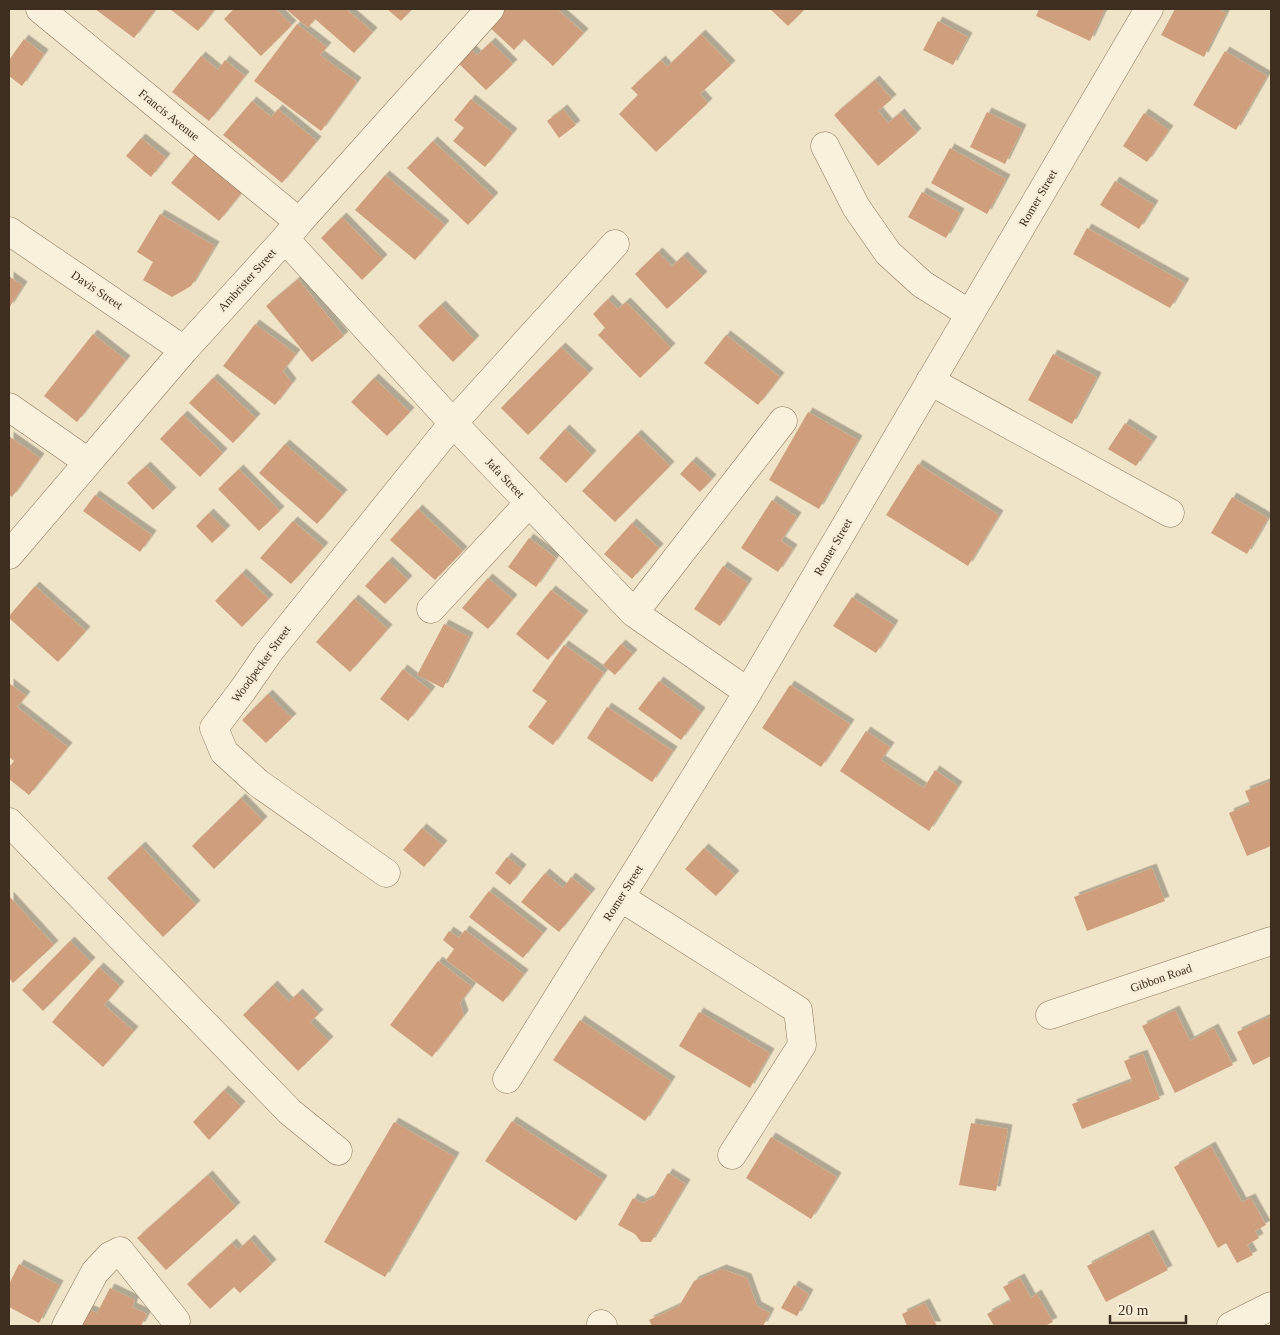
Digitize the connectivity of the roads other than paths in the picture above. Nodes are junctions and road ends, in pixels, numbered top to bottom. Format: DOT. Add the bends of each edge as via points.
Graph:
graph roads {
  1 [pos="40,9"];
  2 [pos="490,9"];
  3 [pos="1149,9"];
  4 [pos="825,146"];
  5 [pos="292,230"];
  6 [pos="9,231"];
  7 [pos="615,244"];
  8 [pos="970,314"];
  9 [pos="184,350"];
  10 [pos="930,381"];
  11 [pos="9,407"];
  12 [pos="783,421"];
  13 [pos="453,423"];
  14 [pos="88,462"];
  15 [pos="529,503"];
  16 [pos="1170,513"];
  17 [pos="9,555"];
  18 [pos="431,609"];
  19 [pos="634,613"];
  20 [pos="748,692"];
  21 [pos="9,822"];
  22 [pos="386,873"];
  23 [pos="620,897"];
  24 [pos="1271,941"];
  25 [pos="1050,1015"];
  26 [pos="507,1079"];
  27 [pos="338,1151"];
  28 [pos="732,1155"];
  29 [pos="1271,1306"];
  30 [pos="176,1321"];
  31 [pos="66,1326"];
  32 [pos="1231,1326"];
  1 -- 5 [label="street, Francis Avenue"];
  2 -- 5 [label="street, Ambrister Street"];
  3 -- 8 [label="street, Romer Street"];
  4 -- 8 [label="street" via="856,207 888,253 922,284"];
  5 -- 9 [label="street, Ambrister Street"];
  5 -- 13 [label="street, Jafa Street"];
  6 -- 9 [label="street, Davis Street"];
  7 -- 13 [label="street"];
  8 -- 10 [label="street, Romer Street"];
  9 -- 14 [label="street, Ambrister Street"];
  10 -- 16 [label="street"];
  10 -- 20 [label="street, Romer Street"];
  11 -- 14 [label="street"];
  12 -- 19 [label="street"];
  13 -- 15 [label="street, Jafa Street"];
  13 -- 22 [label="street, Woodpecker Street" via="269,652 214,728 224,752 258,783"];
  14 -- 17 [label="street, Ambrister Street"];
  15 -- 18 [label="street"];
  15 -- 19 [label="street, Jafa Street"];
  19 -- 20 [label="street, Jafa Street"];
  20 -- 23 [label="street, Romer Street"];
  21 -- 27 [label="street" via="290,1112"];
  23 -- 26 [label="street, Romer Street"];
  23 -- 28 [label="street" via="798,1010 802,1045"];
  24 -- 25 [label="street, Gibbon Road"];
  29 -- 32 [label="street"];
  30 -- 31 [label="street" via="120,1251 110,1256 95,1272"];
}
